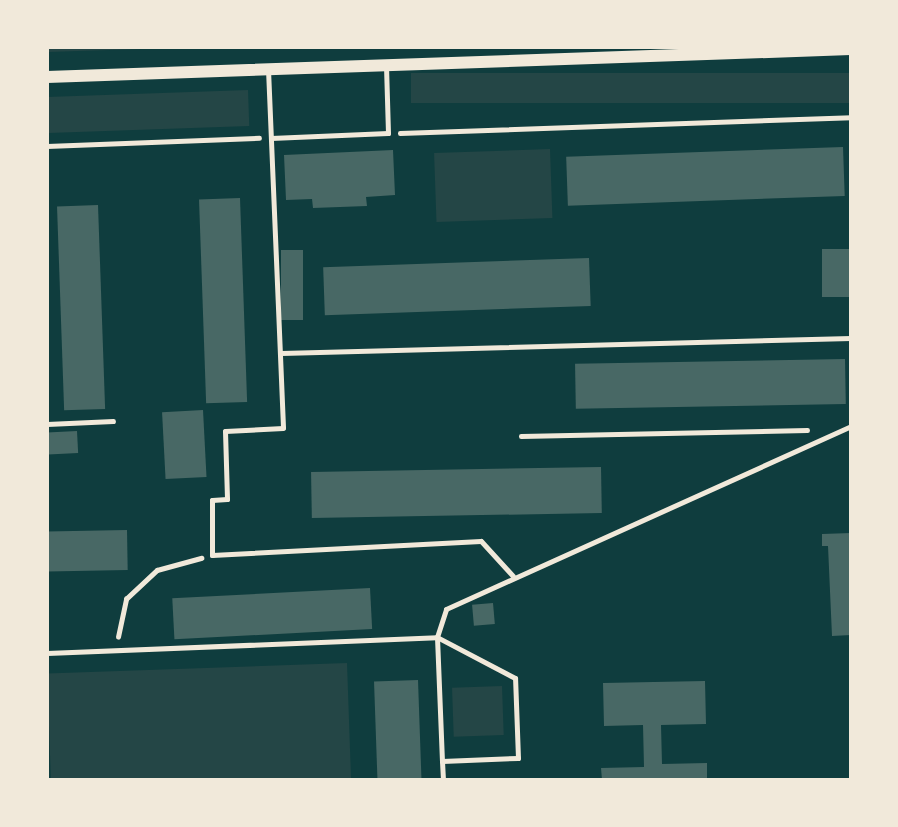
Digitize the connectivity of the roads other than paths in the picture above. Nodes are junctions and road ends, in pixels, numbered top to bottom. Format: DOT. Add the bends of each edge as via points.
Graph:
graph roads {
  1 [pos="851,49"];
  2 [pos="753,50"];
  3 [pos="386,65"];
  4 [pos="268,69"];
  5 [pos="47,77"];
  6 [pos="271,138"];
  7 [pos="851,338"];
  8 [pos="281,354"];
  9 [pos="113,421"];
  10 [pos="47,424"];
  11 [pos="851,426"];
  12 [pos="513,576"];
  13 [pos="437,637"];
  14 [pos="47,653"];
  15 [pos="442,761"];
  16 [pos="443,780"];
  1 -- 2 [label="street"];
  2 -- 3 [label="street"];
  3 -- 4 [label="street"];
  3 -- 6 [label="lane" via="388,133"];
  4 -- 5 [label="street"];
  4 -- 6 [label="lane"];
  6 -- 8 [label="lane"];
  7 -- 8 [label="lane"];
  8 -- 12 [label="lane" via="283,428 225,430 227,499 212,500 212,555 481,541"];
  9 -- 10 [label="lane"];
  11 -- 12 [label="lane"];
  12 -- 13 [label="lane" via="446,609"];
  13 -- 14 [label="lane"];
  13 -- 15 [label="lane"];
  13 -- 15 [label="lane" via="515,678 518,758"];
  15 -- 16 [label="lane"];
}
